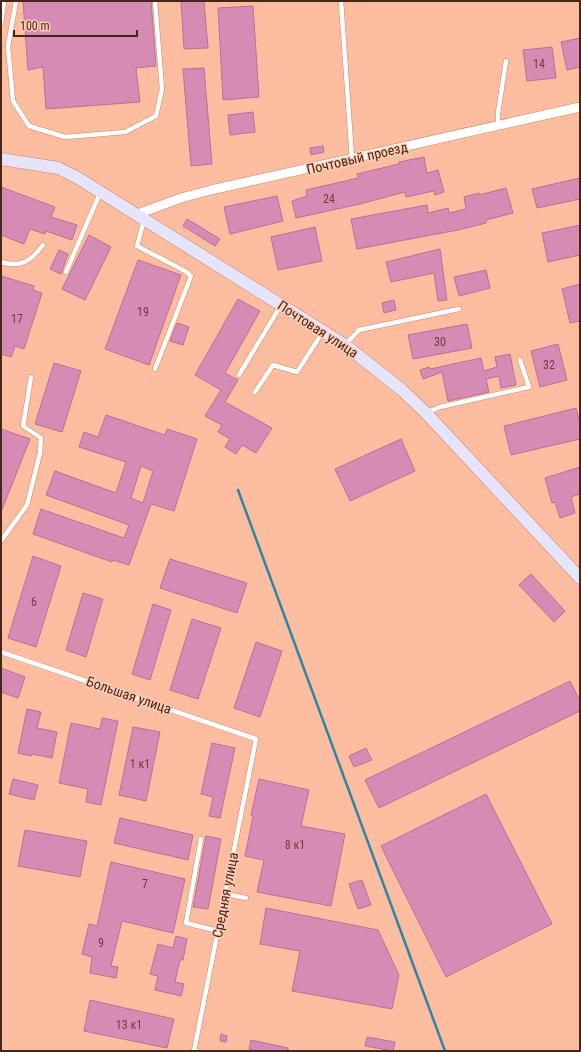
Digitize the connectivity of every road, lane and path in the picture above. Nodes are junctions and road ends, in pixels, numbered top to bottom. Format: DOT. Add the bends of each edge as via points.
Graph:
graph roads {
  1 [pos="4,1"];
  2 [pos="16,1"];
  3 [pos="156,1"];
  4 [pos="341,1"];
  5 [pos="1,24"];
  6 [pos="506,61"];
  7 [pos="580,107"];
  8 [pos="498,126"];
  9 [pos="1,159"];
  10 [pos="352,159"];
  11 [pos="100,193"];
  12 [pos="140,218"];
  13 [pos="42,245"];
  14 [pos="1,262"];
  15 [pos="66,272"];
  16 [pos="281,305"];
  17 [pos="459,309"];
  18 [pos="323,331"];
  19 [pos="345,345"];
  20 [pos="520,360"];
  21 [pos="155,369"];
  22 [pos="239,375"];
  23 [pos="31,377"];
  24 [pos="255,392"];
  25 [pos="426,413"];
  26 [pos="1,541"];
  27 [pos="580,578"];
  28 [pos="1,652"];
  29 [pos="256,739"];
  30 [pos="201,839"];
  31 [pos="225,894"];
  32 [pos="246,898"];
  33 [pos="218,930"];
  34 [pos="194,1051"];
  1 -- 5 [label="lane"];
  2 -- 3 [label="lane" via="8,46 13,101 29,126 65,137 125,132 156,116 162,89"];
  4 -- 10 [label="lane"];
  6 -- 8 [label="lane"];
  7 -- 8 [label="street, Почтовый проезд"];
  8 -- 10 [label="street, Почтовый проезд"];
  9 -- 11 [label="street, Почтовая улица" via="58,168"];
  10 -- 12 [label="street, Почтовый проезд" via="181,198"];
  11 -- 12 [label="street, Почтовая улица"];
  11 -- 15 [label="lane"];
  12 -- 16 [label="street, Почтовая улица"];
  12 -- 21 [label="lane" via="137,246 191,276"];
  13 -- 14 [label="lane" via="34,256 21,264"];
  16 -- 18 [label="street, Почтовая улица"];
  16 -- 22 [label="lane"];
  17 -- 19 [label="lane" via="359,330"];
  18 -- 19 [label="street, Почтовая улица"];
  18 -- 24 [label="lane" via="297,372 273,365"];
  19 -- 25 [label="street, Почтовая улица" via="402,390"];
  20 -- 25 [label="lane" via="529,387 440,407"];
  23 -- 26 [label="lane" via="23,426 41,438 40,452 27,505"];
  25 -- 27 [label="street, Почтовая улица"];
  28 -- 29 [label="lane, Большая улица"];
  29 -- 31 [label="lane, Средняя улица"];
  30 -- 33 [label="lane" via="186,923"];
  31 -- 32 [label="lane"];
  31 -- 33 [label="lane, Средняя улица"];
  33 -- 34 [label="lane, Средняя улица"];
}
